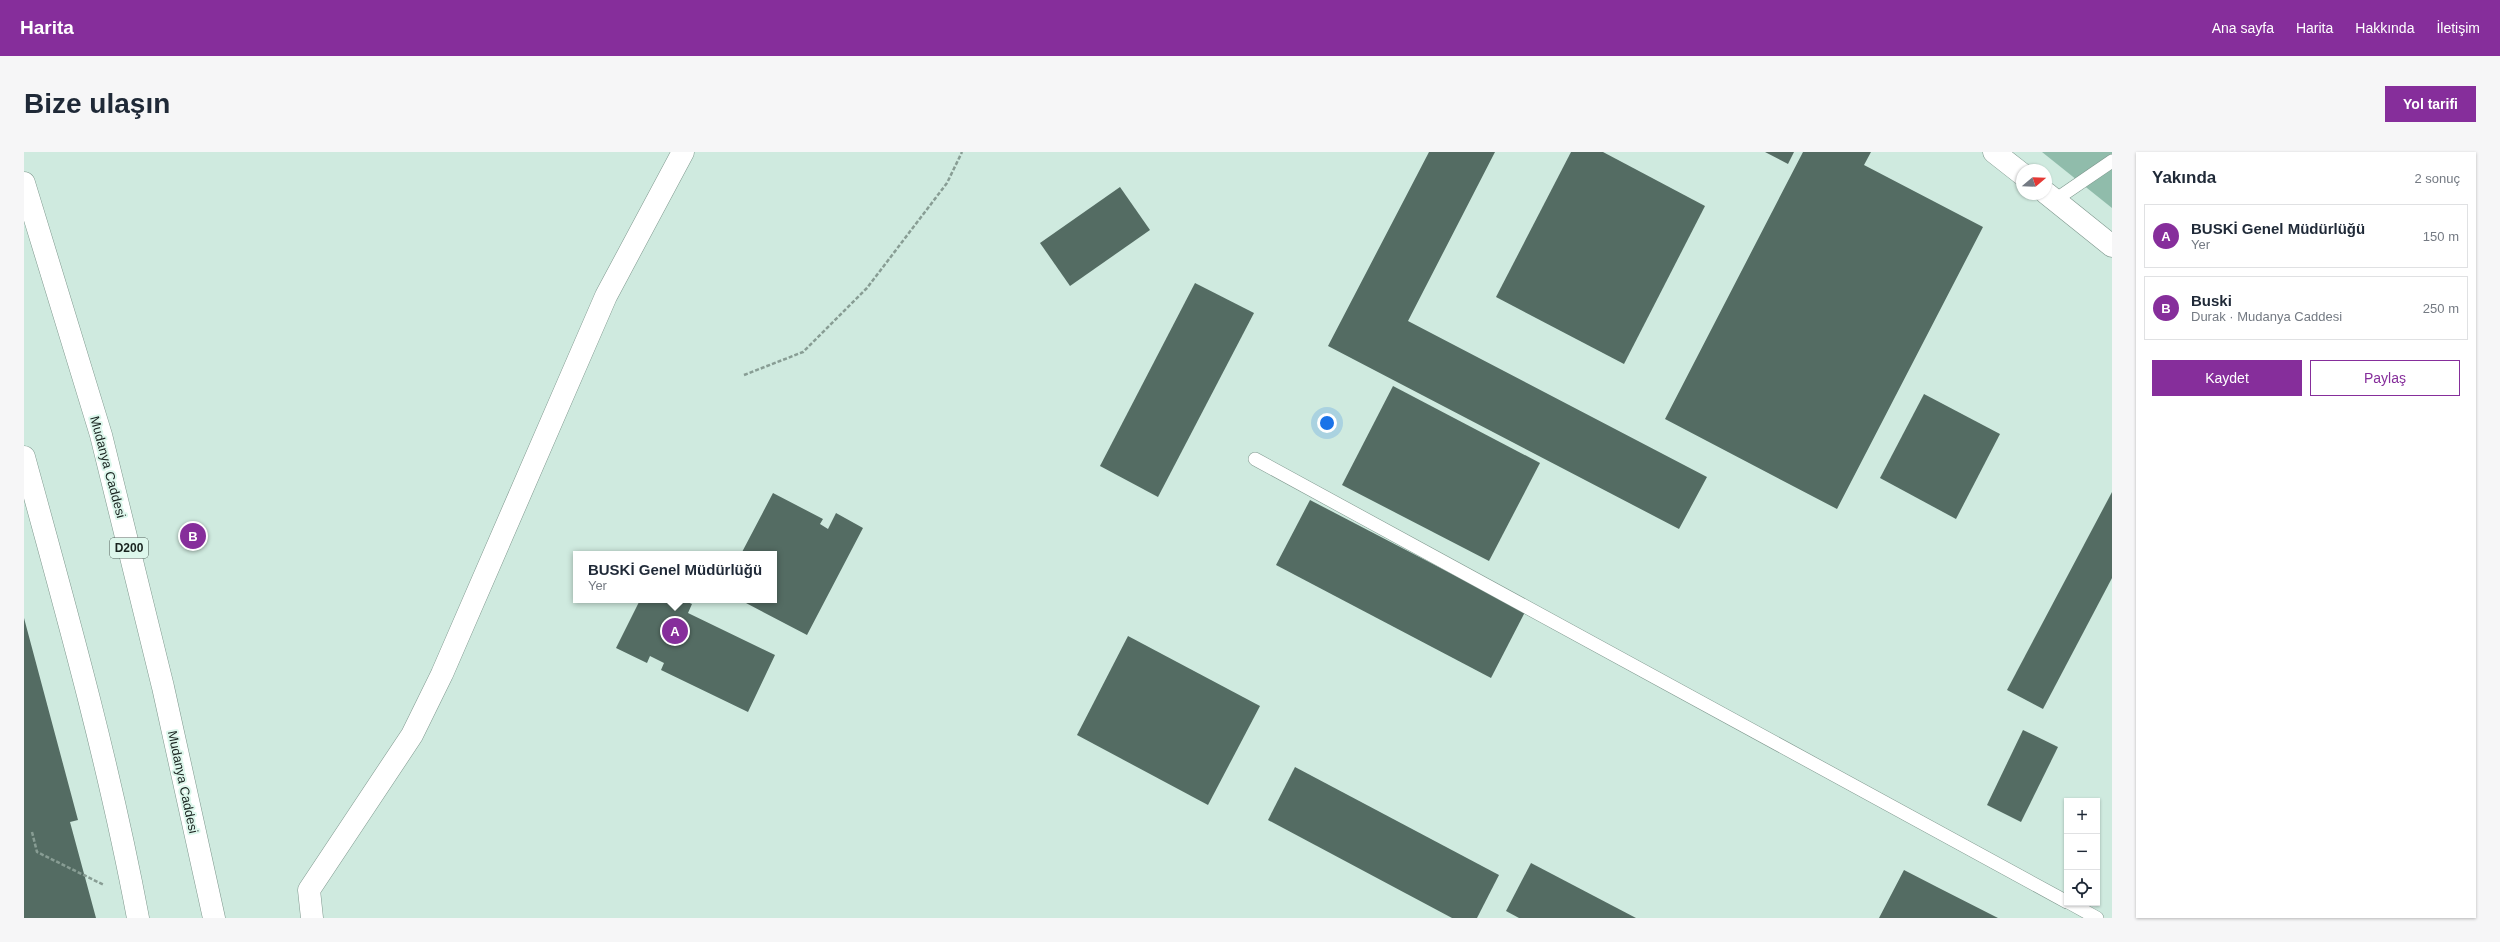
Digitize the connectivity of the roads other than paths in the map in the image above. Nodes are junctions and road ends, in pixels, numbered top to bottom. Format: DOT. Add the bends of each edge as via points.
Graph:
graph roads {
  1 [pos="683,152"];
  2 [pos="1994,152"];
  3 [pos="2112,161"];
  4 [pos="2016,169"];
  5 [pos="24,183"];
  6 [pos="2052,195"];
  7 [pos="2052,197"];
  8 [pos="2112,246"];
  9 [pos="24,458"];
  10 [pos="1255,459"];
  11 [pos="2064,900"];
  12 [pos="2075,906"];
  13 [pos="138,918"];
  14 [pos="214,918"];
  15 [pos="312,918"];
  16 [pos="2097,918"];
  1 -- 15 [label="main road" via="606,296 442,674 412,735 309,890"];
  2 -- 4 [label="main road"];
  3 -- 6 [label="lane"];
  5 -- 14 [label="main road, Mudanya Caddesi / D200" via="101,435 163,687"];
  7 -- 8 [label="main road"];
  9 -- 13 [label="main road" via="115,806"];
  10 -- 11 [label="lane"];
  12 -- 16 [label="lane"];
}
